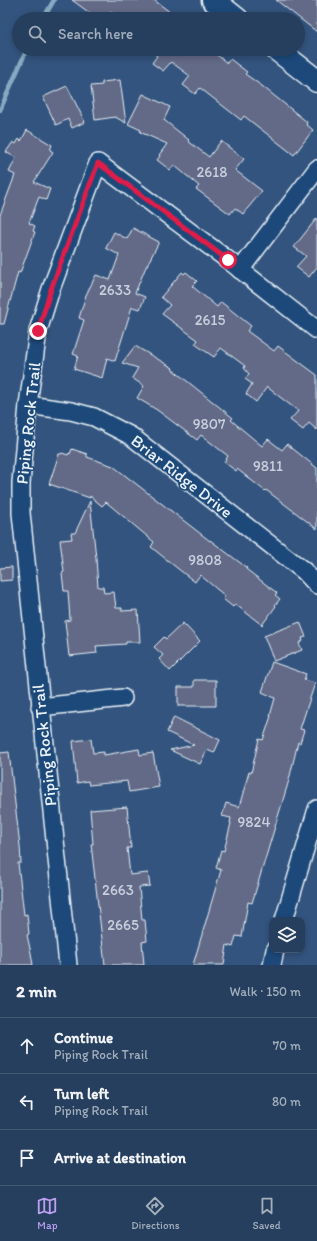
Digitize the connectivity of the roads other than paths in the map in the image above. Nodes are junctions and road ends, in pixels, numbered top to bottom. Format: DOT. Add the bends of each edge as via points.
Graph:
graph roads {
  1 [pos="213,0"];
  2 [pos="228,12"];
  3 [pos="285,56"];
  4 [pos="317,81"];
  5 [pos="317,169"];
  6 [pos="240,270"];
  7 [pos="317,330"];
  8 [pos="28,405"];
  9 [pos="317,585"];
  10 [pos="123,698"];
  11 [pos="40,707"];
  12 [pos="317,809"];
  13 [pos="285,917"];
  14 [pos="274,953"];
  15 [pos="68,965"];
  16 [pos="272,965"];
  1 -- 2 [label="street"];
  3 -- 4 [label="street"];
  5 -- 6 [label="street"];
  6 -- 7 [label="street, Piping Rock Trail"];
  6 -- 8 [label="street, Piping Rock Trail" via="98,163 44,310 38,331"];
  8 -- 9 [label="street, Briar Ridge Drive" via="94,417 131,436 304,571"];
  8 -- 11 [label="street, Piping Rock Trail" via="21,513"];
  10 -- 11 [label="street"];
  11 -- 15 [label="street, Piping Rock Trail"];
  12 -- 13 [label="street"];
  14 -- 16 [label="street"];
}
